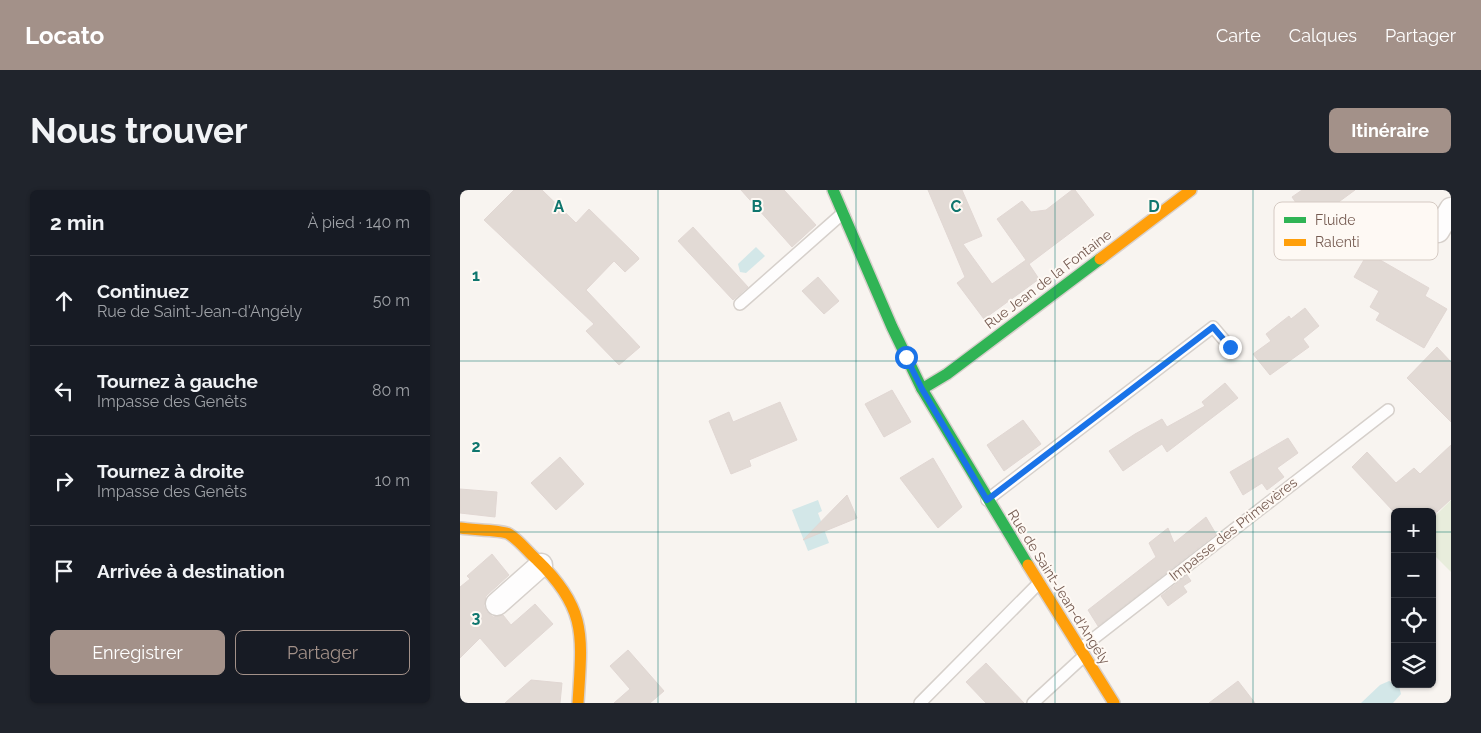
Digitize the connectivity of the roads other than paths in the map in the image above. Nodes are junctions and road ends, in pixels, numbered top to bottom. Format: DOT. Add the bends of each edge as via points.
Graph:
graph roads {
  1 [pos="833,190"];
  2 [pos="1191,190"];
  3 [pos="1451,209"];
  4 [pos="843,213"];
  5 [pos="1438,231"];
  6 [pos="740,304"];
  7 [pos="1230,347"];
  8 [pos="922,389"];
  9 [pos="1388,410"];
  10 [pos="987,500"];
  11 [pos="460,528"];
  12 [pos="541,565"];
  13 [pos="1039,583"];
  14 [pos="497,604"];
  15 [pos="1082,652"];
  16 [pos="578,703"];
  17 [pos="920,703"];
  18 [pos="1033,703"];
  19 [pos="1114,703"];
  1 -- 4 [label="main road, Rue de Saint-Jean-d'Angély"];
  2 -- 8 [label="main road, Rue Jean de la Fontaine"];
  3 -- 5 [label="street"];
  4 -- 6 [label="lane"];
  4 -- 8 [label="main road, Rue de Saint-Jean-d'Angély"];
  7 -- 10 [label="lane" via="1213,327"];
  8 -- 10 [label="main road, Rue de Saint-Jean-d'Angély"];
  9 -- 15 [label="lane, Impasse des Primevères"];
  10 -- 13 [label="main road, Rue de Saint-Jean-d'Angély"];
  11 -- 12 [label="main road" via="508,533"];
  12 -- 14 [label="street"];
  12 -- 16 [label="main road" via="574,603 581,628"];
  13 -- 15 [label="main road, Rue de Saint-Jean-d'Angély"];
  13 -- 17 [label="lane"];
  15 -- 18 [label="lane, Impasse des Primevères"];
  15 -- 19 [label="main road, Rue de Saint-Jean-d'Angély"];
}
